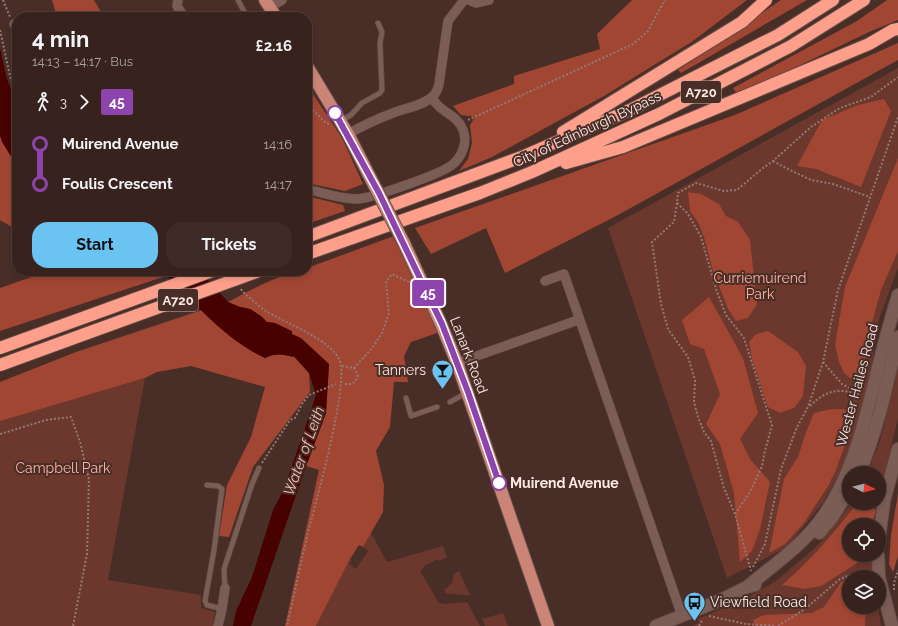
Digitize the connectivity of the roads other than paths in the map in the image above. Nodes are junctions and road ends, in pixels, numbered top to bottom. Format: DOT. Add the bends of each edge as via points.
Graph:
graph roads {
  1 [pos="178,0"];
  2 [pos="238,0"];
  3 [pos="282,0"];
  4 [pos="464,0"];
  5 [pos="469,0"];
  6 [pos="489,0"];
  7 [pos="766,0"];
  8 [pos="834,0"];
  9 [pos="864,0"];
  10 [pos="270,8"];
  11 [pos="181,12"];
  12 [pos="244,12"];
  13 [pos="378,23"];
  14 [pos="898,29"];
  15 [pos="312,74"];
  16 [pos="431,98"];
  17 [pos="340,121"];
  18 [pos="348,134"];
  19 [pos="524,156"];
  20 [pos="532,172"];
  21 [pos="312,190"];
  22 [pos="312,235"];
  23 [pos="312,252"];
  24 [pos="198,276"];
  25 [pos="245,276"];
  26 [pos="545,281"];
  27 [pos="898,295"];
  28 [pos="578,320"];
  29 [pos="898,337"];
  30 [pos="0,348"];
  31 [pos="457,363"];
  32 [pos="0,365"];
  33 [pos="468,392"];
  34 [pos="406,398"];
  35 [pos="450,402"];
  36 [pos="437,407"];
  37 [pos="898,448"];
  38 [pos="862,466"];
  39 [pos="259,468"];
  40 [pos="208,485"];
  41 [pos="842,502"];
  42 [pos="882,518"];
  43 [pos="747,587"];
  44 [pos="224,588"];
  45 [pos="886,603"];
  46 [pos="222,609"];
  47 [pos="682,616"];
  48 [pos="218,626"];
  49 [pos="548,626"];
  50 [pos="656,626"];
  51 [pos="892,626"];
  1 -- 11 [label="street"];
  2 -- 12 [label="lane"];
  3 -- 10 [label="street"];
  4 -- 16 [label="street" via="448,21 438,90"];
  5 -- 6 [label="street" via="476,3"];
  7 -- 19 [label="highway" via="742,22"];
  8 -- 19 [label="highway, City of Edinburgh Bypass / A720" via="778,35 637,106"];
  9 -- 20 [label="highway, City of Edinburgh Bypass / A720" via="784,49 659,114"];
  13 -- 17 [label="lane" via="382,32 382,90"];
  14 -- 20 [label="highway" via="869,44 623,147"];
  15 -- 17 [label="main road, Lanark Road"];
  16 -- 18 [label="street"];
  16 -- 21 [label="street" via="455,118 464,131 464,145 458,160 448,168 370,197 347,199"];
  17 -- 18 [label="main road, Lanark Road"];
  18 -- 31 [label="main road, Lanark Road, bridge" via="404,243 442,324"];
  19 -- 22 [label="highway, City of Edinburgh Bypass / A720"];
  20 -- 23 [label="highway, City of Edinburgh Bypass / A720"];
  24 -- 30 [label="highway, A720"];
  25 -- 32 [label="highway, A720, bridge"];
  26 -- 28 [label="street" via="564,274"];
  27 -- 43 [label="main road, Wester Hailes Road" via="849,470 818,522 773,567"];
  28 -- 31 [label="street"];
  28 -- 47 [label="street"];
  29 -- 38 [label="main road, Wester Hailes Road" via="878,419"];
  31 -- 33 [label="main road, Lanark Road"];
  33 -- 35 [label="lane"];
  33 -- 49 [label="main road, Lanark Road"];
  34 -- 36 [label="lane" via="411,416"];
  37 -- 42 [label="main road"];
  39 -- 44 [label="lane" via="224,569"];
  40 -- 46 [label="lane" via="222,489 205,601 207,605"];
  41 -- 43 [label="main road, Wester Hailes Road" via="817,536 799,553 762,584"];
  43 -- 47 [label="main road, Wester Hailes Road"];
  44 -- 46 [label="street"];
  45 -- 51 [label="main road"];
  46 -- 48 [label="street"];
  47 -- 50 [label="main road, Wester Hailes Road"];
}
